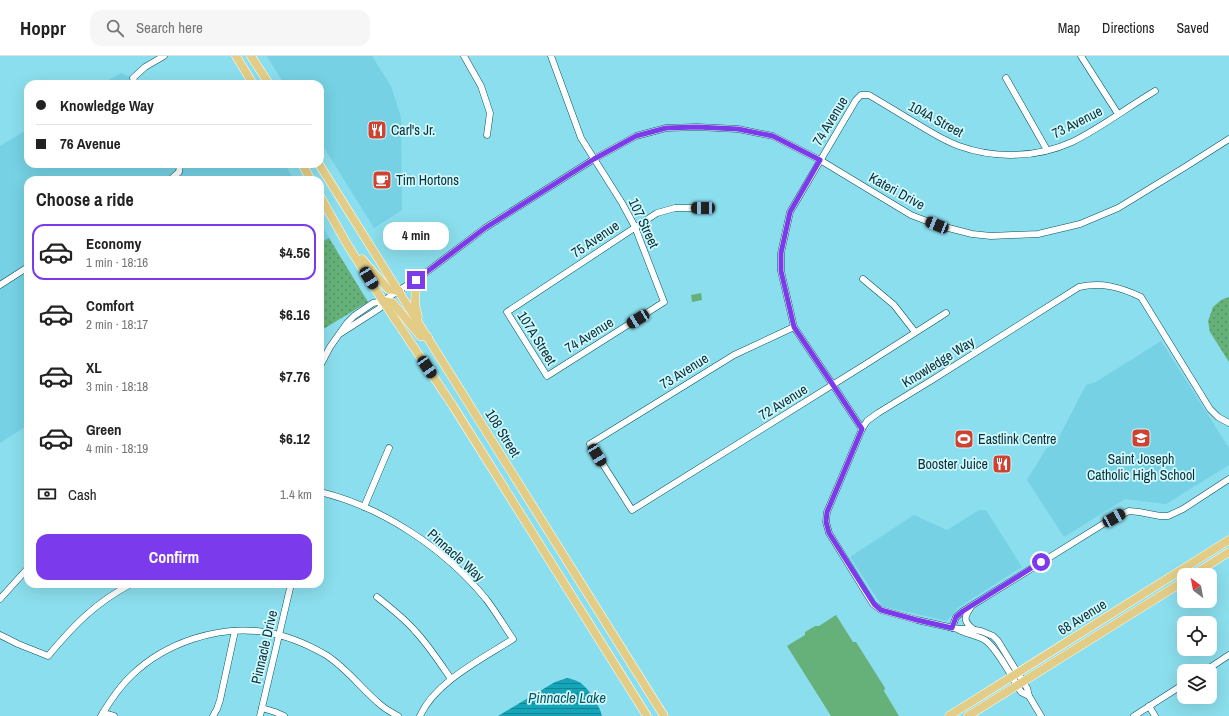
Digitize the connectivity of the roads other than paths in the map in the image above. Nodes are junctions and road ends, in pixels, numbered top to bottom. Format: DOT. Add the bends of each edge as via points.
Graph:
graph roads {
  1 [pos="164,56"];
  2 [pos="236,56"];
  3 [pos="251,56"];
  4 [pos="464,56"];
  5 [pos="551,56"];
  6 [pos="1081,56"];
  7 [pos="1006,78"];
  8 [pos="133,80"];
  9 [pos="251,80"];
  10 [pos="266,80"];
  11 [pos="1155,91"];
  12 [pos="862,95"];
  13 [pos="1118,114"];
  14 [pos="486,135"];
  15 [pos="1229,139"];
  16 [pos="1047,150"];
  17 [pos="1004,155"];
  18 [pos="594,159"];
  19 [pos="820,160"];
  20 [pos="180,168"];
  21 [pos="322,168"];
  22 [pos="174,176"];
  23 [pos="324,203"];
  24 [pos="703,208"];
  25 [pos="635,227"];
  26 [pos="338,229"];
  27 [pos="24,270"];
  28 [pos="863,279"];
  29 [pos="416,280"];
  30 [pos="0,285"];
  31 [pos="399,291"];
  32 [pos="383,302"];
  33 [pos="664,302"];
  34 [pos="507,312"];
  35 [pos="946,313"];
  36 [pos="794,327"];
  37 [pos="915,332"];
  38 [pos="428,337"];
  39 [pos="324,355"];
  40 [pos="547,376"];
  41 [pos="833,385"];
  42 [pos="1229,423"];
  43 [pos="862,429"];
  44 [pos="389,448"];
  45 [pos="1229,479"];
  46 [pos="324,493"];
  47 [pos="364,506"];
  48 [pos="632,510"];
  49 [pos="1229,540"];
  50 [pos="1229,552"];
  51 [pos="1204,568"];
  52 [pos="24,573"];
  53 [pos="1177,584"];
  54 [pos="124,588"];
  55 [pos="290,588"];
  56 [pos="377,597"];
  57 [pos="0,600"];
  58 [pos="973,604"];
  59 [pos="955,629"];
  60 [pos="974,630"];
  61 [pos="235,631"];
  62 [pos="0,635"];
  63 [pos="279,635"];
  64 [pos="1229,655"];
  65 [pos="1216,664"];
  66 [pos="1014,674"];
  67 [pos="451,679"];
  68 [pos="1020,683"];
  69 [pos="1177,688"];
  70 [pos="1149,706"];
  71 [pos="262,708"];
  72 [pos="102,715"];
  73 [pos="114,716"];
  74 [pos="213,716"];
  75 [pos="260,716"];
  76 [pos="284,716"];
  77 [pos="398,716"];
  78 [pos="420,716"];
  79 [pos="647,716"];
  80 [pos="664,716"];
  81 [pos="949,716"];
  82 [pos="968,716"];
  83 [pos="1041,716"];
  84 [pos="1134,716"];
  85 [pos="1155,716"];
  1 -- 8 [label="street" via="145,68"];
  2 -- 9 [label="main road"];
  3 -- 10 [label="main road"];
  4 -- 14 [label="street" via="481,86 490,113"];
  5 -- 18 [label="street, 107 Street" via="581,138"];
  6 -- 13 [label="street"];
  7 -- 16 [label="street"];
  11 -- 13 [label="street, 73 Avenue"];
  12 -- 17 [label="street, 104A Street" via="869,95 959,146"];
  12 -- 19 [label="street, 74 Avenue" via="856,100"];
  13 -- 16 [label="street, 73 Avenue" via="1078,138"];
  15 -- 19 [label="street, Kateri Drive" via="1118,208 1080,224 1038,234 978,235 937,225 911,215"];
  16 -- 17 [label="street, 73 Avenue"];
  18 -- 19 [label="street, Kateri Drive" via="636,136 666,128 697,127 738,129 773,136"];
  18 -- 25 [label="street, 107 Street"];
  18 -- 29 [label="street, Kateri Drive" via="485,228"];
  19 -- 36 [label="street, 74 Avenue" via="790,212 781,253 781,271"];
  20 -- 22 [label="street"];
  21 -- 31 [label="main road, 108 Street"];
  23 -- 26 [label="main road, 108 Street"];
  24 -- 25 [label="street, 75 Avenue" via="669,209 657,213"];
  25 -- 33 [label="street, 107 Street"];
  25 -- 34 [label="street, 75 Avenue"];
  26 -- 31 [label="main road" via="388,289"];
  26 -- 32 [label="main road, 108 Street"];
  27 -- 30 [label="street"];
  28 -- 37 [label="street" via="894,305"];
  29 -- 31 [label="street, Kateri Drive"];
  29 -- 38 [label="main road" via="416,314"];
  31 -- 32 [label="street, Kateri Drive"];
  31 -- 38 [label="main road, 108 Street"];
  32 -- 38 [label="main road" via="393,303 420,336"];
  32 -- 39 [label="street" via="380,308 338,335"];
  32 -- 79 [label="main road, 108 Street" via="453,406"];
  33 -- 40 [label="street, 74 Avenue"];
  34 -- 40 [label="street, 107A Street"];
  35 -- 37 [label="street, 72 Avenue"];
  36 -- 41 [label="street"];
  36 -- 48 [label="street, 73 Avenue" via="734,355 590,444"];
  37 -- 41 [label="street, 72 Avenue"];
  38 -- 80 [label="main road, 108 Street"];
  41 -- 43 [label="street"];
  41 -- 48 [label="street, 72 Avenue"];
  42 -- 43 [label="street, Knowledge Way" via="1218,418 1210,409 1141,297 1112,286 1090,284 1079,287 878,413 867,421"];
  43 -- 59 [label="street, Knowledge Way" via="827,512 829,533 877,607 905,617"];
  44 -- 47 [label="street"];
  45 -- 58 [label="street" via="1168,516 1129,511 1122,513"];
  46 -- 47 [label="street, Pinnacle Way"];
  47 -- 67 [label="street, Pinnacle Way" via="428,543 456,567 486,599 513,640"];
  49 -- 66 [label="main road, 68 Avenue"];
  50 -- 51 [label="main road"];
  52 -- 57 [label="street"];
  53 -- 68 [label="main road, 68 Avenue"];
  54 -- 62 [label="street" via="95,607 48,656"];
  55 -- 63 [label="street, Pinnacle Drive"];
  56 -- 67 [label="street" via="415,630"];
  58 -- 59 [label="street" via="956,617"];
  58 -- 60 [label="street" via="966,618 967,624"];
  59 -- 60 [label="street, Knowledge Way"];
  59 -- 66 [label="street, Knowledge Way" via="982,638 992,646"];
  60 -- 66 [label="street, Knowledge Way" via="993,636 998,641"];
  61 -- 63 [label="street"];
  61 -- 72 [label="street" via="188,640 166,650 132,674"];
  61 -- 74 [label="street" via="220,700"];
  63 -- 71 [label="street, Pinnacle Drive"];
  63 -- 77 [label="street" via="307,645 327,656 346,670 382,706"];
  64 -- 65 [label="street"];
  66 -- 68 [label="street, Knowledge Way"];
  66 -- 81 [label="main road, 68 Avenue"];
  67 -- 78 [label="street" via="432,695"];
  68 -- 82 [label="main road, 68 Avenue"];
  68 -- 83 [label="street, Knowledge Way" via="1021,692 1029,696"];
  69 -- 70 [label="street"];
  70 -- 84 [label="street"];
  70 -- 85 [label="street"];
  71 -- 75 [label="street, Pinnacle Drive"];
  71 -- 76 [label="street"];
  72 -- 73 [label="street"];
}
